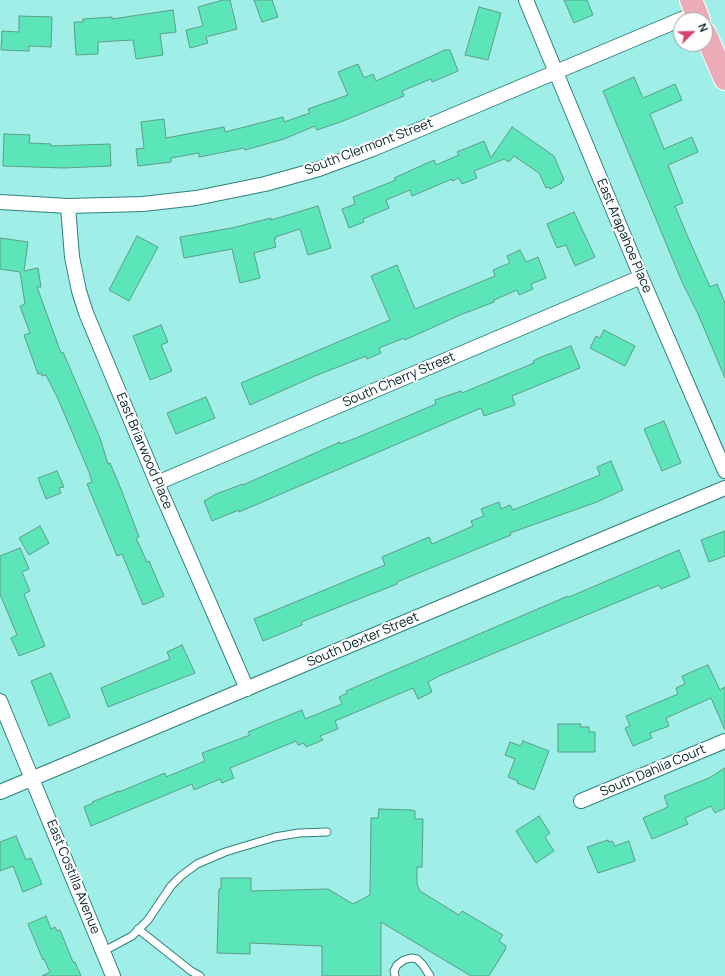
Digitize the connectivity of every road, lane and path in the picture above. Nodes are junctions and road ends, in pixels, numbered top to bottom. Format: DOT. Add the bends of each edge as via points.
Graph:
graph roads {
  1 [pos="526,0"];
  2 [pos="695,11"];
  3 [pos="713,51"];
  4 [pos="556,71"];
  5 [pos="725,79"];
  6 [pos="0,202"];
  7 [pos="68,206"];
  8 [pos="641,277"];
  9 [pos="725,471"];
  10 [pos="157,483"];
  11 [pos="725,488"];
  12 [pos="247,689"];
  13 [pos="0,701"];
  14 [pos="725,741"];
  15 [pos="33,778"];
  16 [pos="0,792"];
  17 [pos="581,801"];
  18 [pos="327,832"];
  19 [pos="138,929"];
  20 [pos="104,951"];
  21 [pos="113,976"];
  22 [pos="200,976"];
  23 [pos="395,976"];
  24 [pos="430,976"];
  1 -- 4 [label="street, East Arapahoe Place"];
  2 -- 4 [label="street, South Clermont Street"];
  3 -- 5 [label="main road"];
  4 -- 7 [label="street, South Clermont Street" via="373,149 319,169 265,184 196,198 150,203"];
  4 -- 8 [label="street, East Arapahoe Place"];
  6 -- 7 [label="street, South Clermont Street"];
  7 -- 10 [label="street, East Briarwood Place" via="72,258 79,291 89,321"];
  8 -- 9 [label="street, East Arapahoe Place"];
  8 -- 10 [label="street, South Cherry Street"];
  10 -- 12 [label="street, East Briarwood Place"];
  11 -- 12 [label="street, South Dexter Street"];
  12 -- 15 [label="street, South Dexter Street"];
  13 -- 15 [label="street, East Costilla Avenue"];
  14 -- 17 [label="street, South Dahlia Court"];
  15 -- 16 [label="street, South Dexter Street"];
  15 -- 20 [label="street, East Costilla Avenue"];
  18 -- 19 [label="lane" via="275,837 225,852 197,864 170,886 148,920"];
  19 -- 20 [label="lane" via="132,936"];
  19 -- 22 [label="lane"];
  20 -- 21 [label="street, East Costilla Avenue"];
  23 -- 24 [label="lane" via="397,964 411,958 417,959"];
}
